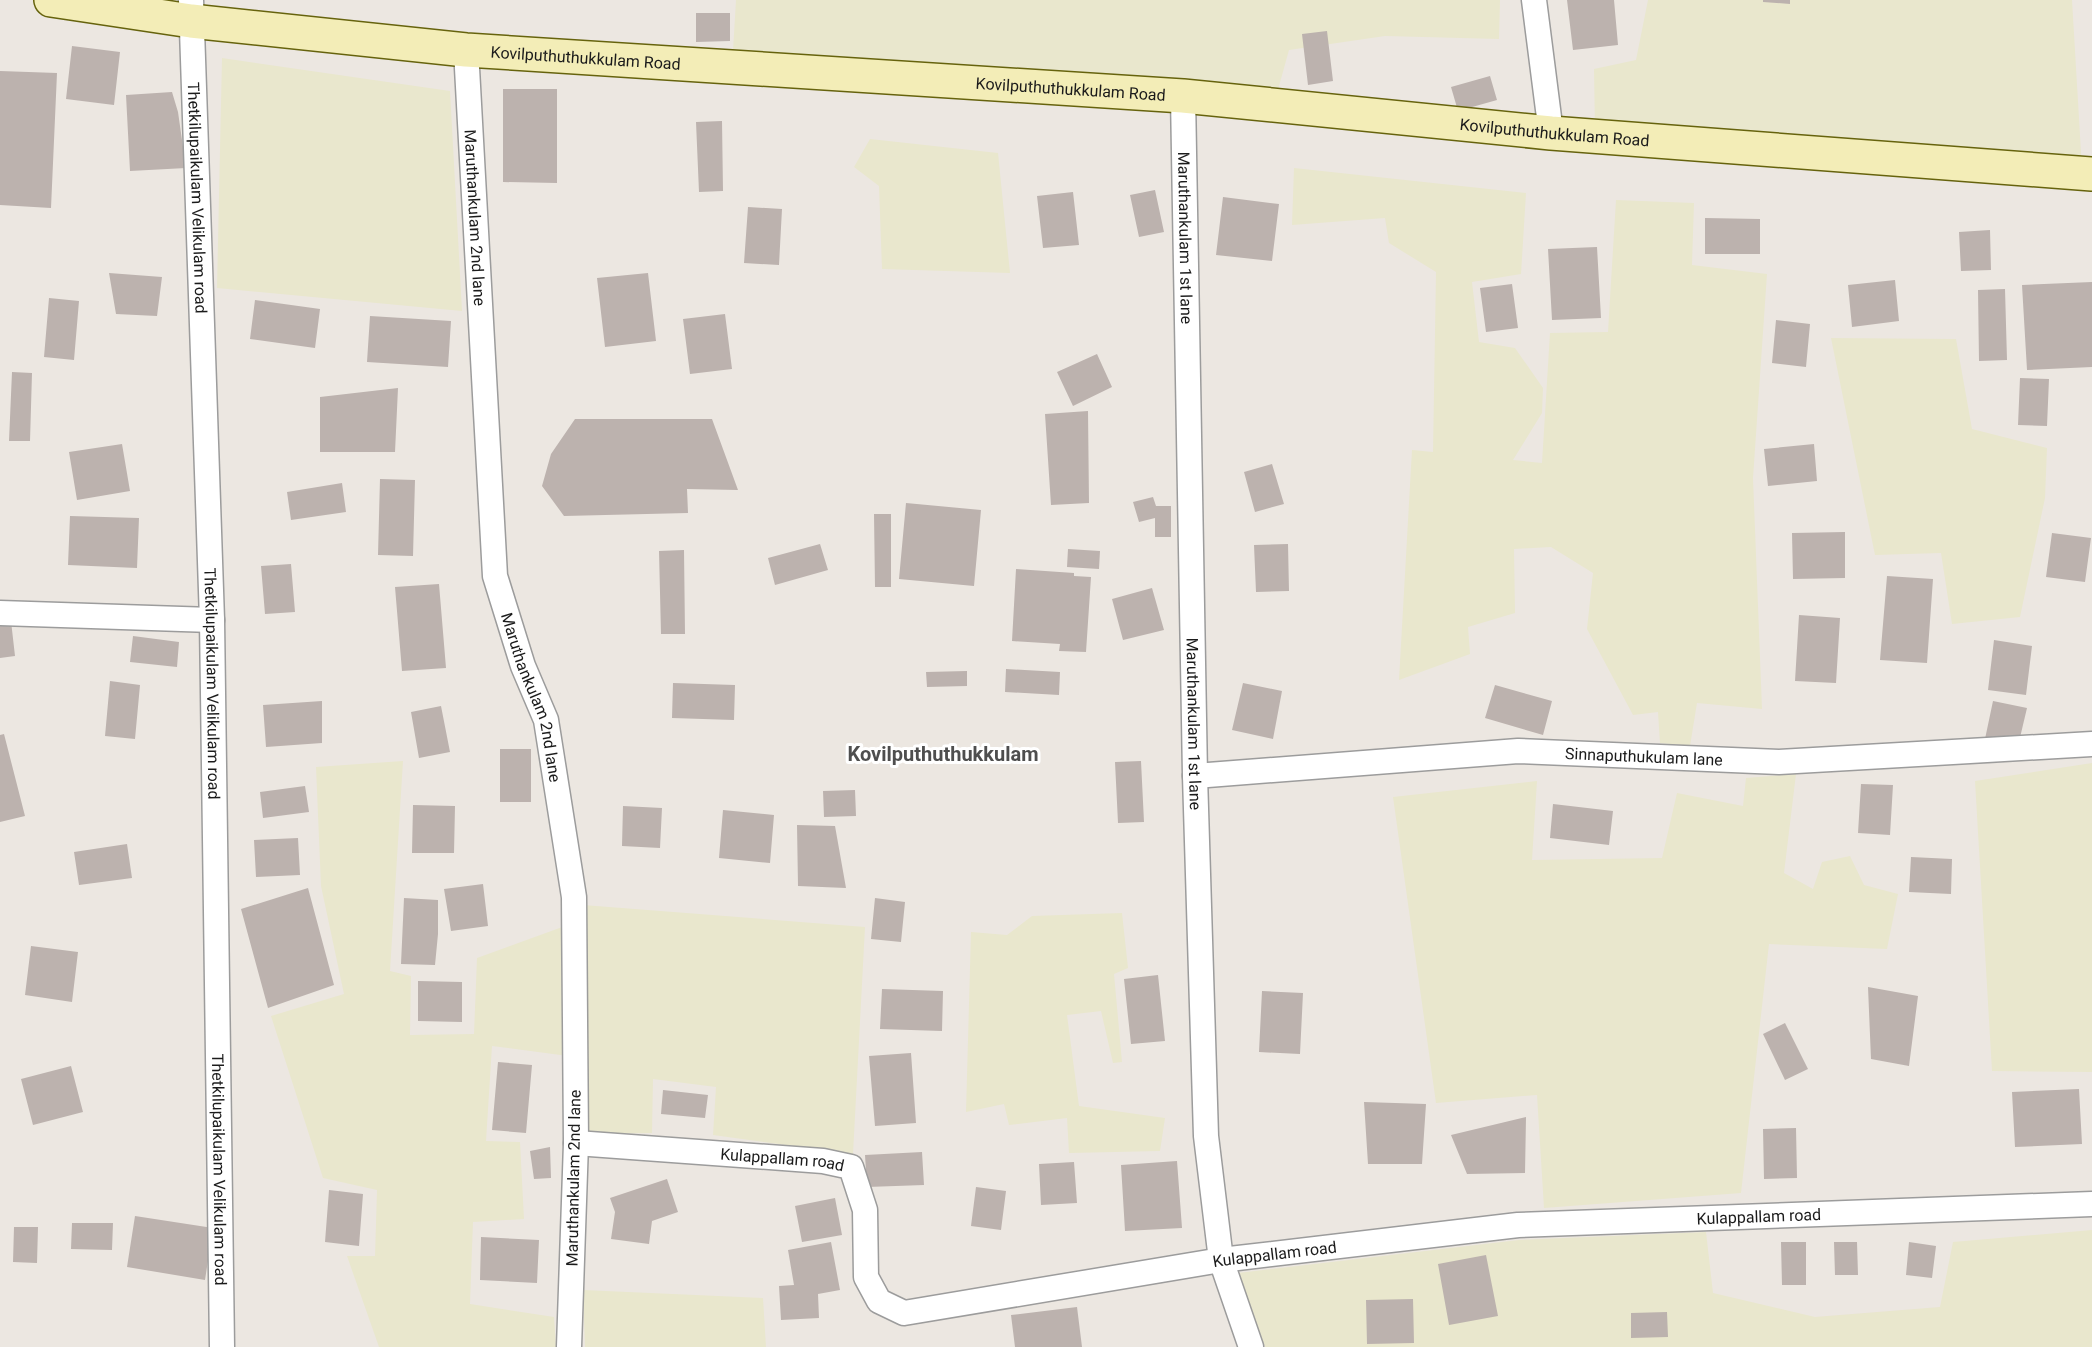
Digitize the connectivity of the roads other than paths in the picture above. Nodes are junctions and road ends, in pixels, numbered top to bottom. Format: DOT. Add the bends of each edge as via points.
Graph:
graph roads {
  1 [pos="51,0"];
  2 [pos="1534,0"];
  3 [pos="191,11"];
  4 [pos="466,50"];
  5 [pos="1183,96"];
  6 [pos="1551,133"];
  7 [pos="2092,174"];
  8 [pos="0,613"];
  9 [pos="212,620"];
  10 [pos="2092,744"];
  11 [pos="1195,776"];
  12 [pos="576,1143"];
  13 [pos="2092,1204"];
  14 [pos="1221,1260"];
  15 [pos="222,1347"];
  16 [pos="568,1347"];
  17 [pos="1251,1347"];
  1 -- 3 [label="street, Kovilputhuthukkulam Road"];
  2 -- 6 [label="street"];
  3 -- 4 [label="street, Kovilputhuthukkulam Road"];
  3 -- 9 [label="street, Thetkilupaikulam Velikulam road"];
  4 -- 5 [label="street, Kovilputhuthukkulam Road"];
  4 -- 12 [label="street, Maruthankulam 2nd lane" via="495,576 523,666 546,720 574,897"];
  5 -- 6 [label="street, Kovilputhuthukkulam Road"];
  5 -- 11 [label="street, Maruthankulam 1st lane"];
  6 -- 7 [label="street, Kovilputhuthukkulam Road"];
  8 -- 9 [label="street"];
  9 -- 15 [label="street, Thetkilupaikulam Velikulam road"];
  10 -- 11 [label="street, Sinnaputhukulam lane" via="1779,762 1518,751"];
  11 -- 14 [label="street, Maruthankulam 1st lane" via="1206,1136"];
  12 -- 14 [label="street, Kulappallam road" via="822,1161 851,1167 865,1210 866,1277 879,1301 904,1313"];
  12 -- 16 [label="street, Maruthankulam 2nd lane"];
  13 -- 14 [label="street, Kulappallam road" via="1518,1225"];
  14 -- 17 [label="street, Maruthankulam 1st lane"];
}
